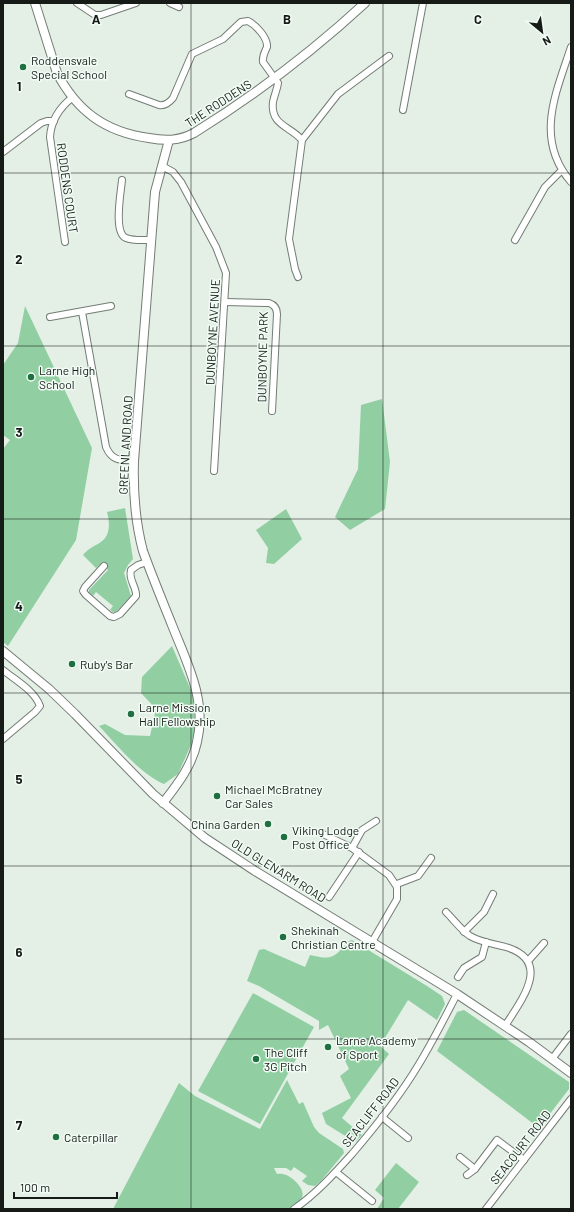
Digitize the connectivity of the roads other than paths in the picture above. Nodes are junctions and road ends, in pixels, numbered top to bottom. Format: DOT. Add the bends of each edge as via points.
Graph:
graph roads {
  1 [pos="35,3"];
  2 [pos="77,3"];
  3 [pos="136,3"];
  4 [pos="170,3"];
  5 [pos="365,3"];
  6 [pos="423,3"];
  7 [pos="85,5"];
  8 [pos="180,7"];
  9 [pos="571,47"];
  10 [pos="389,56"];
  11 [pos="275,79"];
  12 [pos="129,94"];
  13 [pos="73,97"];
  14 [pos="403,110"];
  15 [pos="54,121"];
  16 [pos="170,140"];
  17 [pos="302,140"];
  18 [pos="3,152"];
  19 [pos="162,166"];
  20 [pos="562,170"];
  21 [pos="122,180"];
  22 [pos="571,182"];
  23 [pos="151,240"];
  24 [pos="515,240"];
  25 [pos="65,242"];
  26 [pos="298,277"];
  27 [pos="225,302"];
  28 [pos="111,306"];
  29 [pos="82,312"];
  30 [pos="50,317"];
  31 [pos="272,411"];
  32 [pos="134,461"];
  33 [pos="214,471"];
  34 [pos="147,562"];
  35 [pos="104,566"];
  36 [pos="3,651"];
  37 [pos="3,670"];
  38 [pos="3,739"];
  39 [pos="163,803"];
  40 [pos="376,821"];
  41 [pos="322,833"];
  42 [pos="352,848"];
  43 [pos="359,852"];
  44 [pos="432,858"];
  45 [pos="397,884"];
  46 [pos="493,894"];
  47 [pos="329,897"];
  48 [pos="446,912"];
  49 [pos="464,932"];
  50 [pos="372,942"];
  51 [pos="486,942"];
  52 [pos="544,943"];
  53 [pos="528,961"];
  54 [pos="458,977"];
  55 [pos="457,994"];
  56 [pos="505,1026"];
  57 [pos="571,1034"];
  58 [pos="552,1058"];
  59 [pos="571,1073"];
  60 [pos="571,1099"];
  61 [pos="382,1117"];
  62 [pos="408,1138"];
  63 [pos="460,1157"];
  64 [pos="524,1160"];
  65 [pos="475,1169"];
  66 [pos="336,1172"];
  67 [pos="467,1175"];
  68 [pos="372,1201"];
  69 [pos="294,1209"];
  70 [pos="486,1209"];
  1 -- 13 [label="street, THE RODDENS" via="57,73"];
  2 -- 7 [label="street"];
  3 -- 7 [label="street" via="101,15 95,15"];
  4 -- 8 [label="street"];
  5 -- 11 [label="street, THE RODDENS"];
  6 -- 14 [label="street"];
  9 -- 20 [label="street" via="554,98 550,120 553,148"];
  10 -- 17 [label="street" via="338,94"];
  11 -- 12 [label="street" via="263,62 267,45 265,38 252,23 244,21 238,23 223,39 192,54 173,98 163,106"];
  11 -- 16 [label="street, THE RODDENS" via="194,133 185,138"];
  11 -- 17 [label="street" via="278,83 273,102 274,115 277,121"];
  13 -- 15 [label="street, RODDENS COURT" via="63,106"];
  13 -- 16 [label="street, THE RODDENS" via="93,118 111,128 146,138"];
  15 -- 18 [label="street" via="41,123"];
  15 -- 25 [label="street, RODDENS COURT" via="50,140"];
  16 -- 19 [label="street, GREENLAND ROAD"];
  17 -- 26 [label="street" via="289,239"];
  19 -- 23 [label="street, GREENLAND ROAD" via="155,192"];
  19 -- 27 [label="street, DUNBOYNE AVENUE" via="174,173 181,182 220,255 227,275"];
  20 -- 22 [label="street"];
  20 -- 24 [label="street" via="545,187"];
  21 -- 23 [label="street" via="120,233 128,238"];
  23 -- 32 [label="street, GREENLAND ROAD"];
  27 -- 31 [label="street, DUNBOYNE PARK" via="269,303 276,309"];
  27 -- 33 [label="street, DUNBOYNE AVENUE"];
  28 -- 29 [label="street"];
  29 -- 30 [label="street"];
  29 -- 32 [label="street" via="106,447 113,458"];
  32 -- 34 [label="street, GREENLAND ROAD" via="136,519"];
  34 -- 35 [label="street" via="131,570 130,577 136,596 120,614 113,617 83,591"];
  34 -- 39 [label="street, GREENLAND ROAD" via="192,675 200,706 199,730 193,756"];
  36 -- 39 [label="street, OLD GLENARM ROAD" via="49,689"];
  37 -- 38 [label="street" via="29,691 40,706"];
  39 -- 50 [label="street, OLD GLENARM ROAD" via="236,859"];
  40 -- 42 [label="street" via="362,830"];
  41 -- 42 [label="street"];
  42 -- 43 [label="street"];
  43 -- 45 [label="street"];
  43 -- 47 [label="street"];
  44 -- 45 [label="street" via="418,876"];
  45 -- 50 [label="street" via="397,899"];
  46 -- 49 [label="street" via="484,912"];
  48 -- 49 [label="street"];
  49 -- 51 [label="street"];
  50 -- 55 [label="street, OLD GLENARM ROAD"];
  51 -- 53 [label="street" via="512,949"];
  51 -- 54 [label="street" via="481,958 464,968"];
  52 -- 53 [label="street"];
  53 -- 56 [label="street" via="531,973 528,987"];
  55 -- 56 [label="street, OLD GLENARM ROAD"];
  55 -- 61 [label="street, SEACLIFF ROAD" via="420,1064"];
  56 -- 58 [label="street, OLD GLENARM ROAD"];
  57 -- 58 [label="street"];
  58 -- 59 [label="street, OLD GLENARM ROAD"];
  60 -- 64 [label="street, SEACOURT ROAD"];
  61 -- 62 [label="street"];
  61 -- 66 [label="street, SEACLIFF ROAD"];
  63 -- 65 [label="street"];
  64 -- 65 [label="street" via="497,1140"];
  64 -- 70 [label="street, SEACOURT ROAD"];
  65 -- 67 [label="street"];
  66 -- 68 [label="street"];
  66 -- 69 [label="street, SEACLIFF ROAD"];
}
